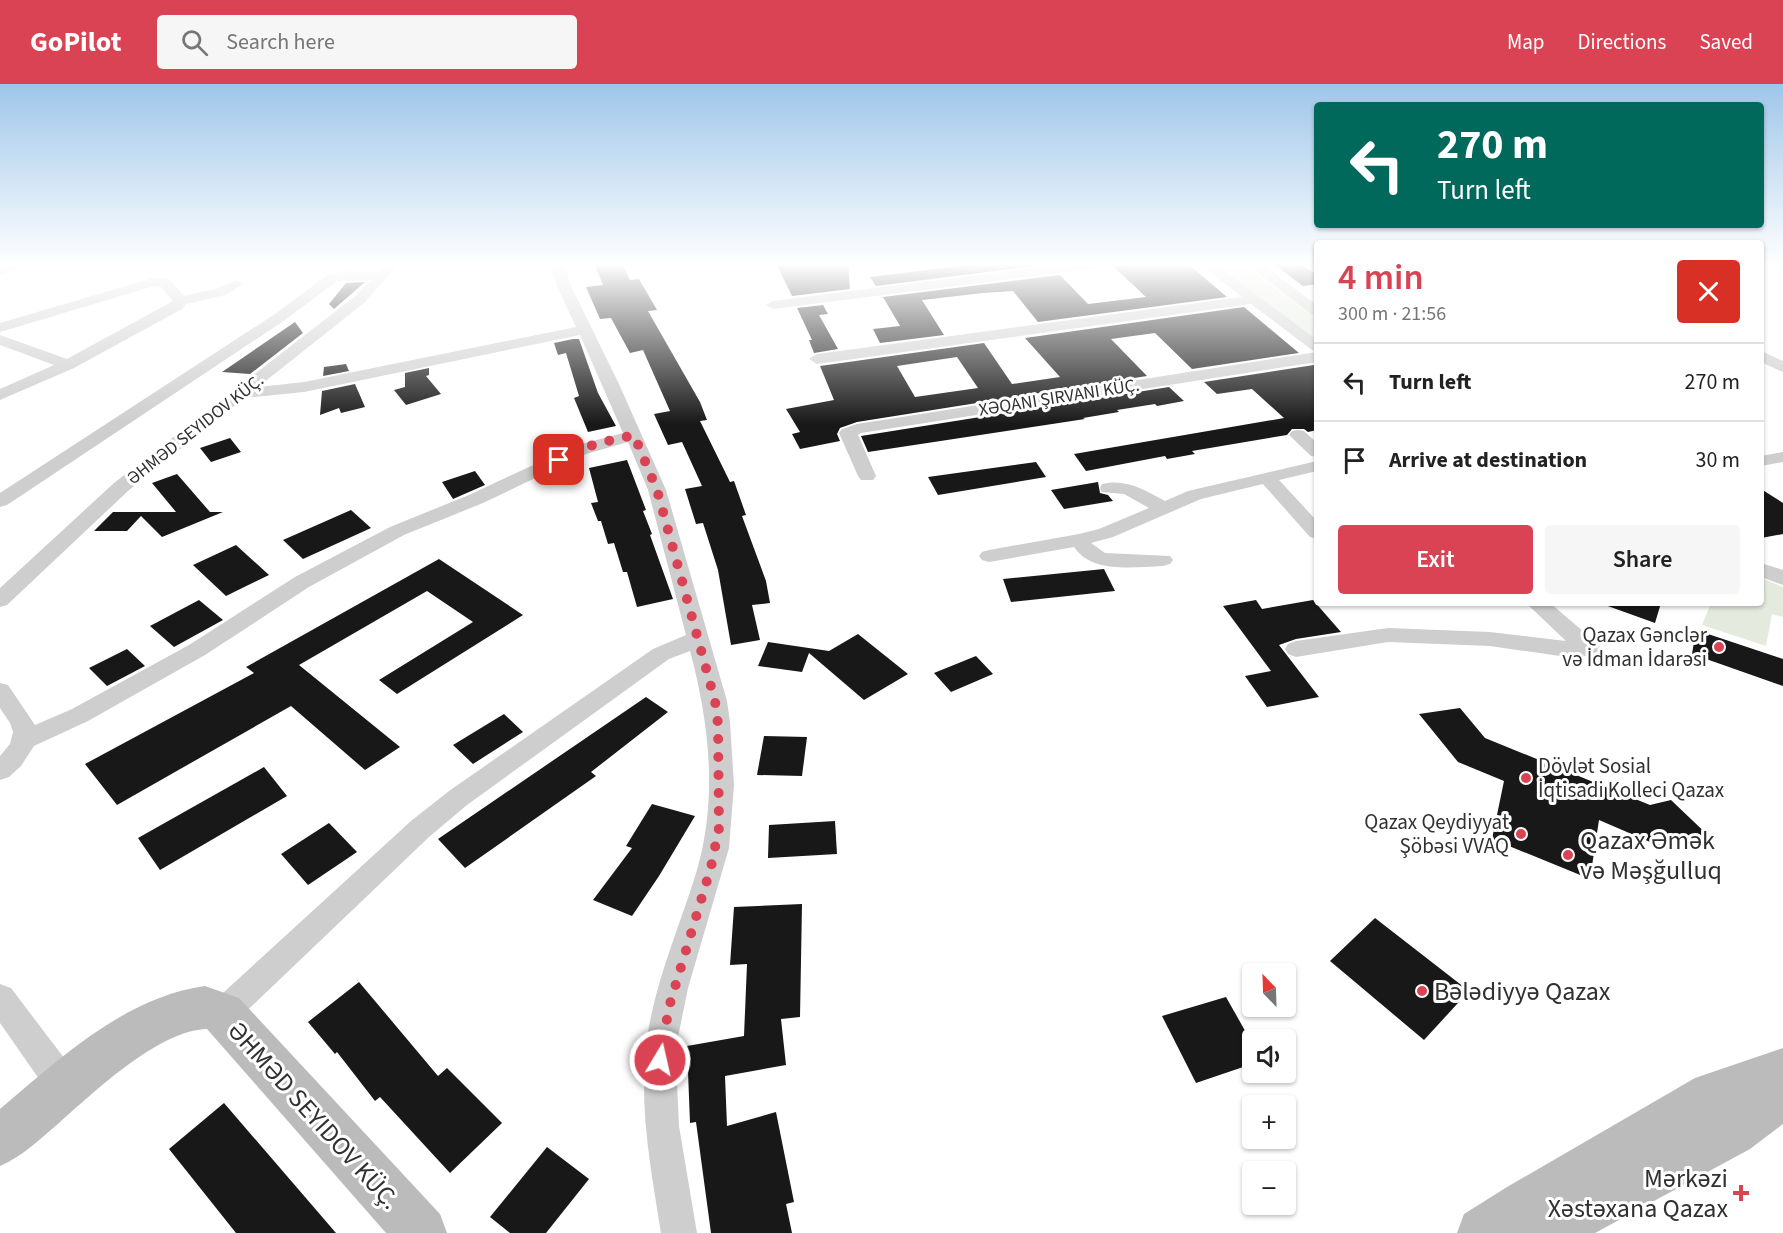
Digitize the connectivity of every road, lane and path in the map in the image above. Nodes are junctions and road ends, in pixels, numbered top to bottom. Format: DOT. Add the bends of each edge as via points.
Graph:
graph roads {
  1 [pos="38,317"];
  2 [pos="157,317"];
  3 [pos="281,317"];
  4 [pos="338,317"];
  5 [pos="579,317"];
  6 [pos="1130,317"];
  7 [pos="1276,317"];
  8 [pos="0,328"];
  9 [pos="585,330"];
  10 [pos="0,340"];
  11 [pos="1314,345"];
  12 [pos="1314,357"];
  13 [pos="817,359"];
  14 [pos="68,365"];
  15 [pos="238,394"];
  16 [pos="0,395"];
  17 [pos="634,435"];
  18 [pos="1298,435"];
  19 [pos="1314,449"];
  20 [pos="1783,457"];
  21 [pos="1764,460"];
  22 [pos="1314,467"];
  23 [pos="867,476"];
  24 [pos="1267,478"];
  25 [pos="1109,488"];
  26 [pos="0,501"];
  27 [pos="1162,507"];
  28 [pos="1314,531"];
  29 [pos="1080,540"];
  30 [pos="989,556"];
  31 [pos="1163,560"];
  32 [pos="1764,571"];
  33 [pos="1783,578"];
  34 [pos="0,600"];
  35 [pos="1540,606"];
  36 [pos="698,639"];
  37 [pos="1296,649"];
  38 [pos="0,691"];
  39 [pos="26,739"];
  40 [pos="0,770"];
  41 [pos="0,998"];
  42 [pos="223,1013"];
  43 [pos="1783,1072"];
  44 [pos="65,1088"];
  45 [pos="1783,1094"];
  46 [pos="0,1141"];
  47 [pos="421,1233"];
  48 [pos="679,1233"];
  49 [pos="1484,1233"];
  50 [pos="1543,1233"];
  1 -- 8 [label="street"];
  2 -- 14 [label="street"];
  3 -- 26 [label="street"];
  4 -- 15 [label="street, ƏHMƏD SEYIDOV KÜÇ."];
  5 -- 9 [label="street"];
  6 -- 13 [label="street"];
  7 -- 11 [label="street"];
  9 -- 15 [label="street" via="314,385"];
  9 -- 17 [label="street"];
  10 -- 14 [label="street"];
  12 -- 23 [label="street, XƏQANI ŞIRVANI KÜÇ." via="857,429 848,433"];
  14 -- 16 [label="street"];
  15 -- 34 [label="street, ƏHMƏD SEYIDOV KÜÇ." via="121,486"];
  17 -- 36 [label="street" via="657,490"];
  17 -- 39 [label="street" via="580,450 387,536 302,582 197,650 80,715"];
  18 -- 19 [label="street"];
  20 -- 21 [label="street"];
  22 -- 24 [label="street"];
  24 -- 27 [label="street"];
  24 -- 28 [label="street"];
  25 -- 27 [label="street" via="1128,489"];
  27 -- 29 [label="street" via="1106,533"];
  29 -- 30 [label="street"];
  29 -- 31 [label="street" via="1098,558"];
  32 -- 33 [label="street"];
  35 -- 37 [label="street" via="1590,649 1490,639 1388,635"];
  36 -- 42 [label="street" via="652,659 458,798"];
  36 -- 48 [label="street" via="718,724 720,816 711,867 669,1007 660,1060 659,1103"];
  38 -- 39 [label="street" via="22,719"];
  39 -- 40 [label="street" via="20,752"];
  41 -- 44 [label="street"];
  42 -- 44 [label="main road, ƏHMƏD SEYIDOV KÜÇ." via="206,1007 167,1016"];
  42 -- 47 [label="main road, ƏHMƏD SEYIDOV KÜÇ."];
  43 -- 49 [label="main road" via="1712,1095"];
  44 -- 46 [label="main road, ƏHMƏD SEYIDOV KÜÇ."];
  45 -- 50 [label="main road" via="1733,1132"];
}
